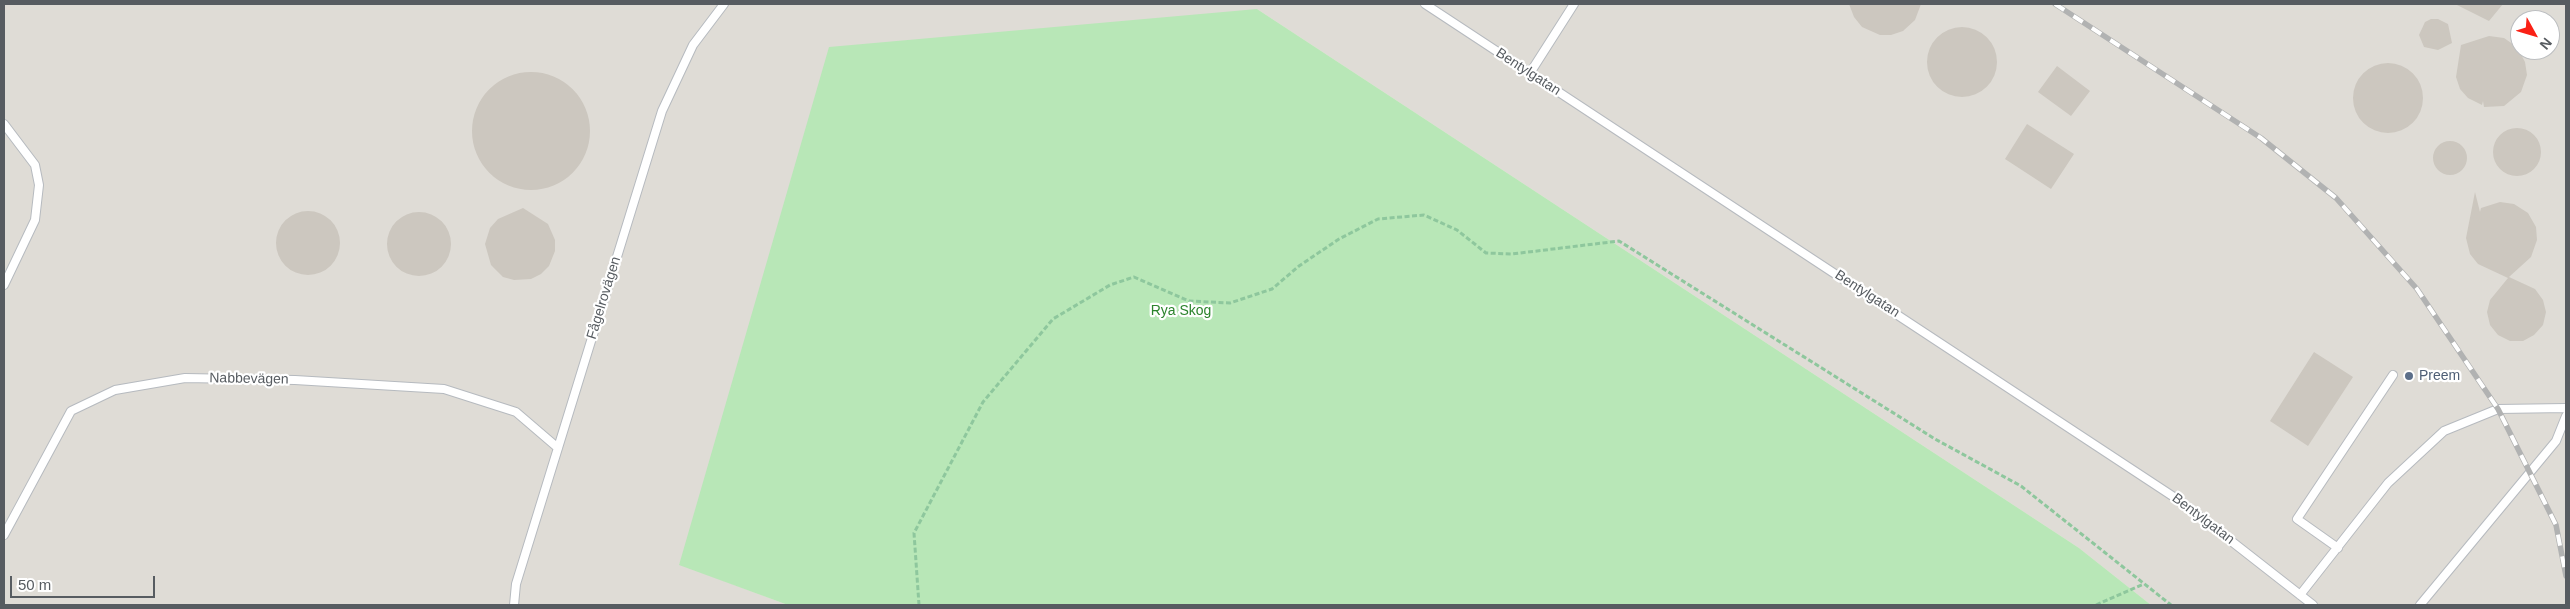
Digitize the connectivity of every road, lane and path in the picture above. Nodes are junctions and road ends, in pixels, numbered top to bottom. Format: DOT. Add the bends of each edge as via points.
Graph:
graph roads {
  1 [pos="724,4"];
  2 [pos="1425,4"];
  3 [pos="1574,4"];
  4 [pos="1530,73"];
  5 [pos="4,124"];
  6 [pos="4,285"];
  7 [pos="2393,375"];
  8 [pos="2566,408"];
  9 [pos="2566,416"];
  10 [pos="2564,425"];
  11 [pos="558,448"];
  12 [pos="4,535"];
  13 [pos="2338,548"];
  14 [pos="2144,583"];
  15 [pos="2300,595"];
  16 [pos="514,605"];
  17 [pos="919,605"];
  18 [pos="2096,605"];
  19 [pos="2171,605"];
  20 [pos="2313,605"];
  21 [pos="2420,605"];
  1 -- 11 [label="lane, Fågelrovägen" via="693,44 662,111"];
  2 -- 4 [label="lane, Bentylgatan"];
  3 -- 4 [label="lane"];
  4 -- 15 [label="lane, Bentylgatan" via="2180,501"];
  5 -- 6 [label="lane" via="35,165 39,185 35,220"];
  7 -- 13 [label="lane" via="2297,519"];
  8 -- 13 [label="lane" via="2498,409 2444,431 2388,483"];
  9 -- 10 [label="lane"];
  10 -- 21 [label="lane" via="2556,441"];
  11 -- 12 [label="lane, Nabbevägen" via="516,412 444,389 295,380 185,378 115,390 71,411"];
  11 -- 16 [label="lane, Fågelrovägen" via="516,584"];
  13 -- 15 [label="lane"];
  14 -- 17 [label="path" via="2021,486 1935,439 1619,241 1512,254 1486,253 1457,230 1424,215 1378,219 1339,239 1272,289 1230,303 1190,301 1134,277 1110,285 1053,319 982,402 914,534"];
  14 -- 18 [label="path"];
  14 -- 19 [label="path"];
  15 -- 20 [label="lane, Bentylgatan"];
}
